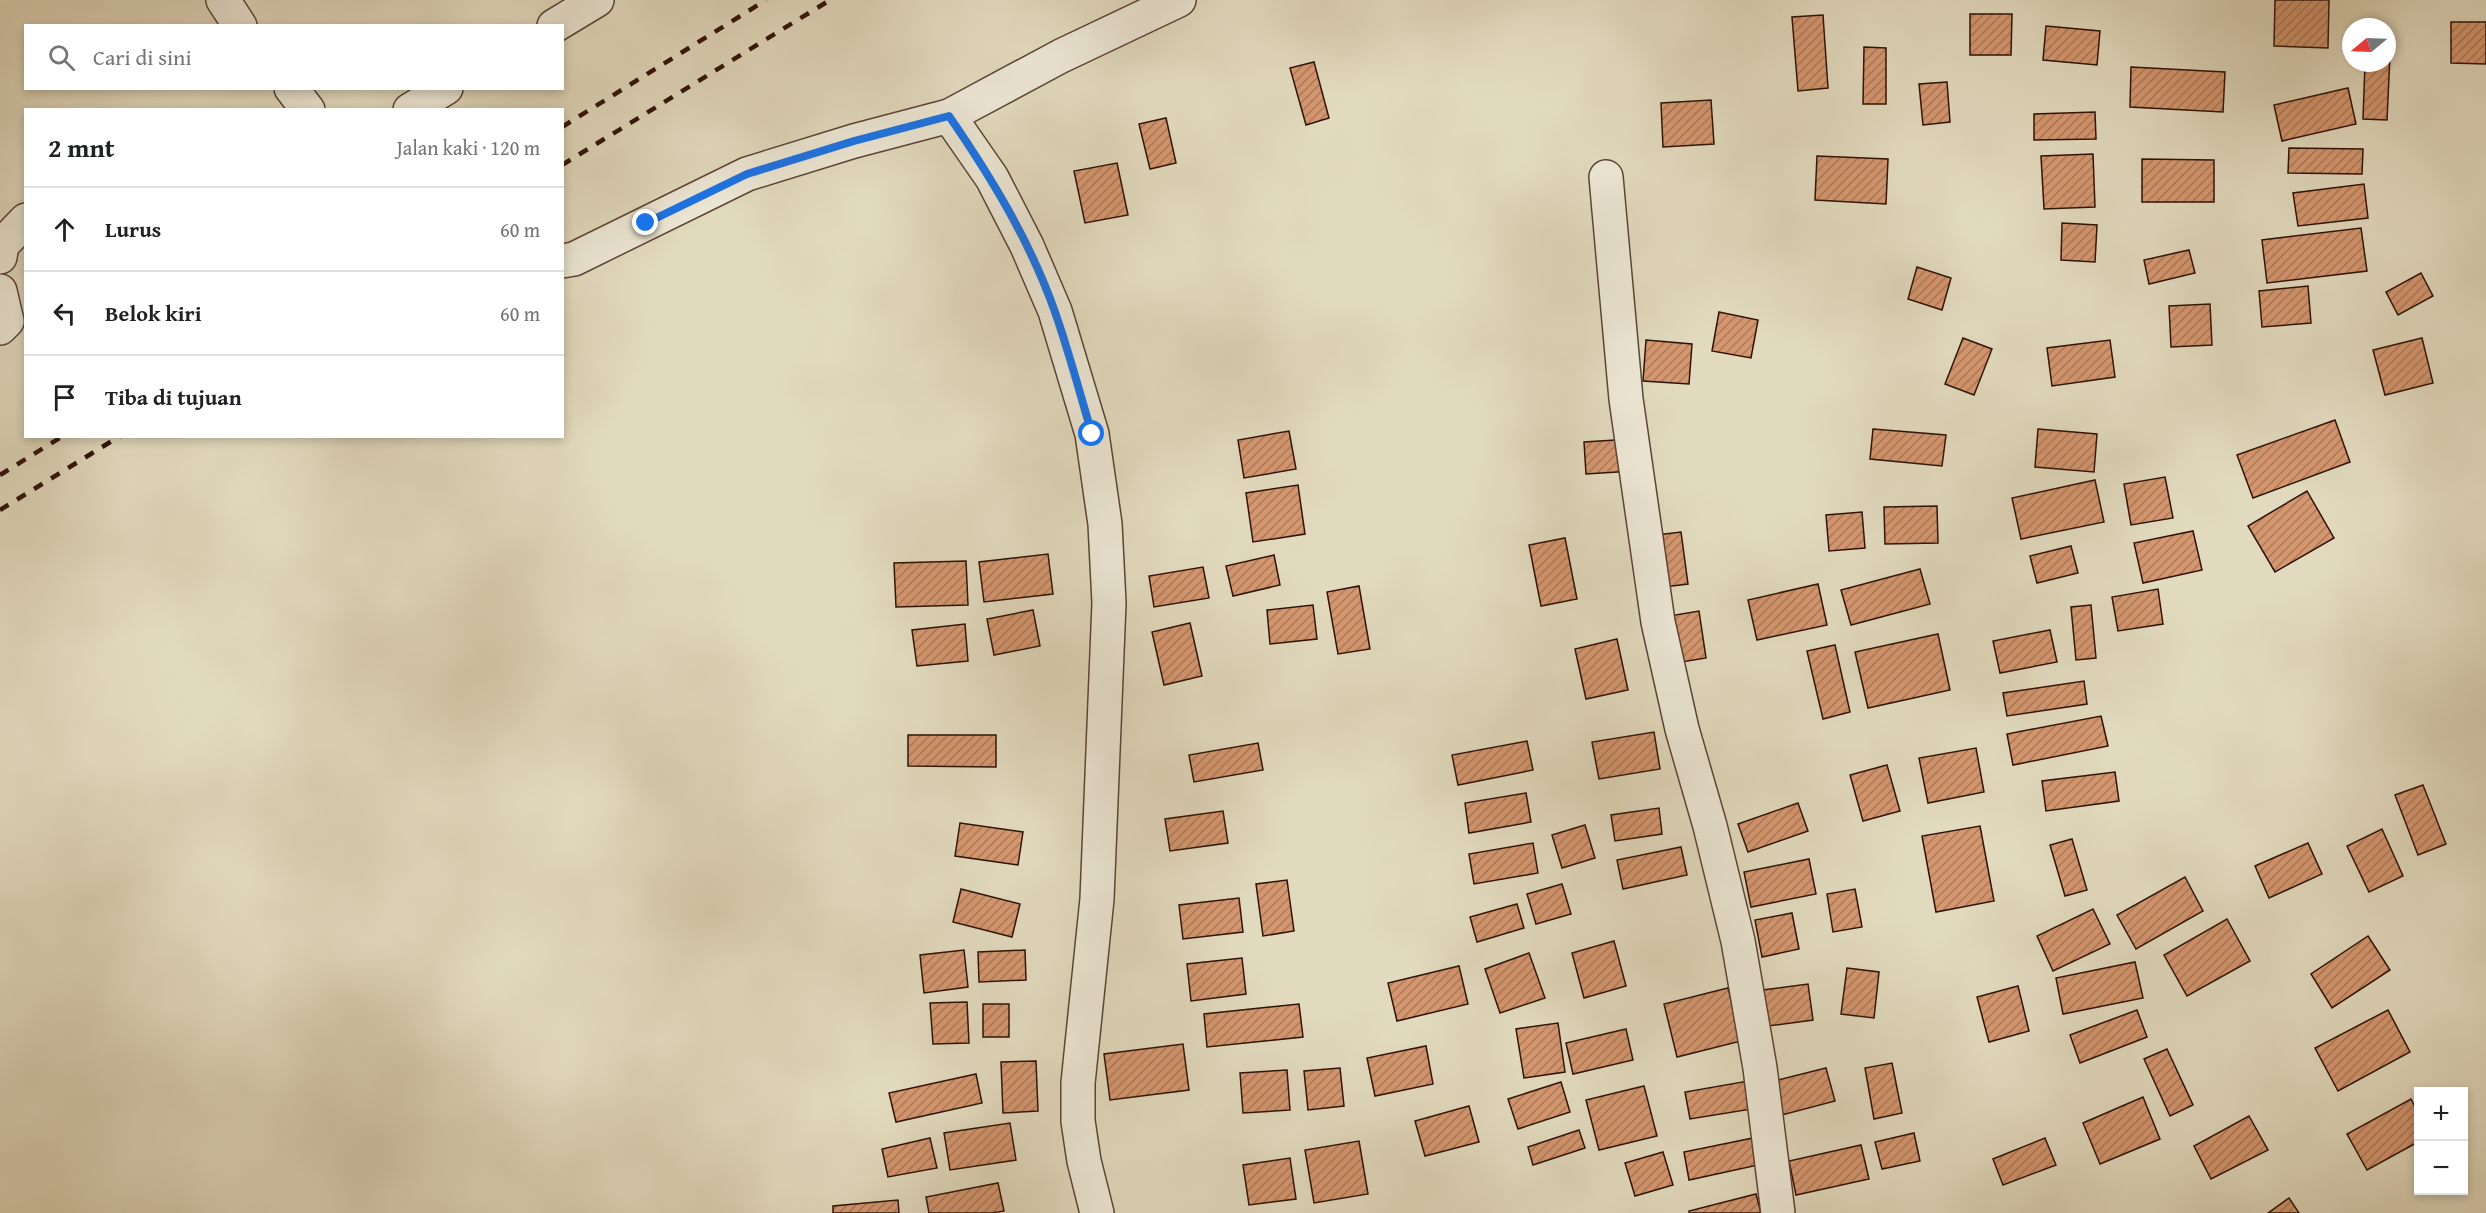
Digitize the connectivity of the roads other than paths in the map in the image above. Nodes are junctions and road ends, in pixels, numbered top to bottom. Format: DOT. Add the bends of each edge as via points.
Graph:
graph roads {
  1 [pos="223,0"];
  2 [pos="597,0"];
  3 [pos="1179,0"];
  4 [pos="239,24"];
  5 [pos="557,24"];
  6 [pos="293,90"];
  7 [pos="443,90"];
  8 [pos="306,108"];
  9 [pos="413,108"];
  10 [pos="949,116"];
  11 [pos="1606,177"];
  12 [pos="24,222"];
  13 [pos="0,257"];
  14 [pos="564,261"];
  15 [pos="1097,1213"];
  16 [pos="1778,1213"];
  1 -- 4 [label="street"];
  2 -- 5 [label="street"];
  3 -- 10 [label="street" via="1061,56"];
  6 -- 8 [label="street"];
  7 -- 9 [label="street"];
  10 -- 14 [label="street" via="747,174"];
  10 -- 15 [label="street" via="992,178 1055,312 1092,434 1105,524 1109,603 1097,899 1078,1083 1078,1121"];
  11 -- 16 [label="street" via="1626,399 1658,622 1738,941 1760,1068"];
  12 -- 13 [label="street" via="2,245"];
}
